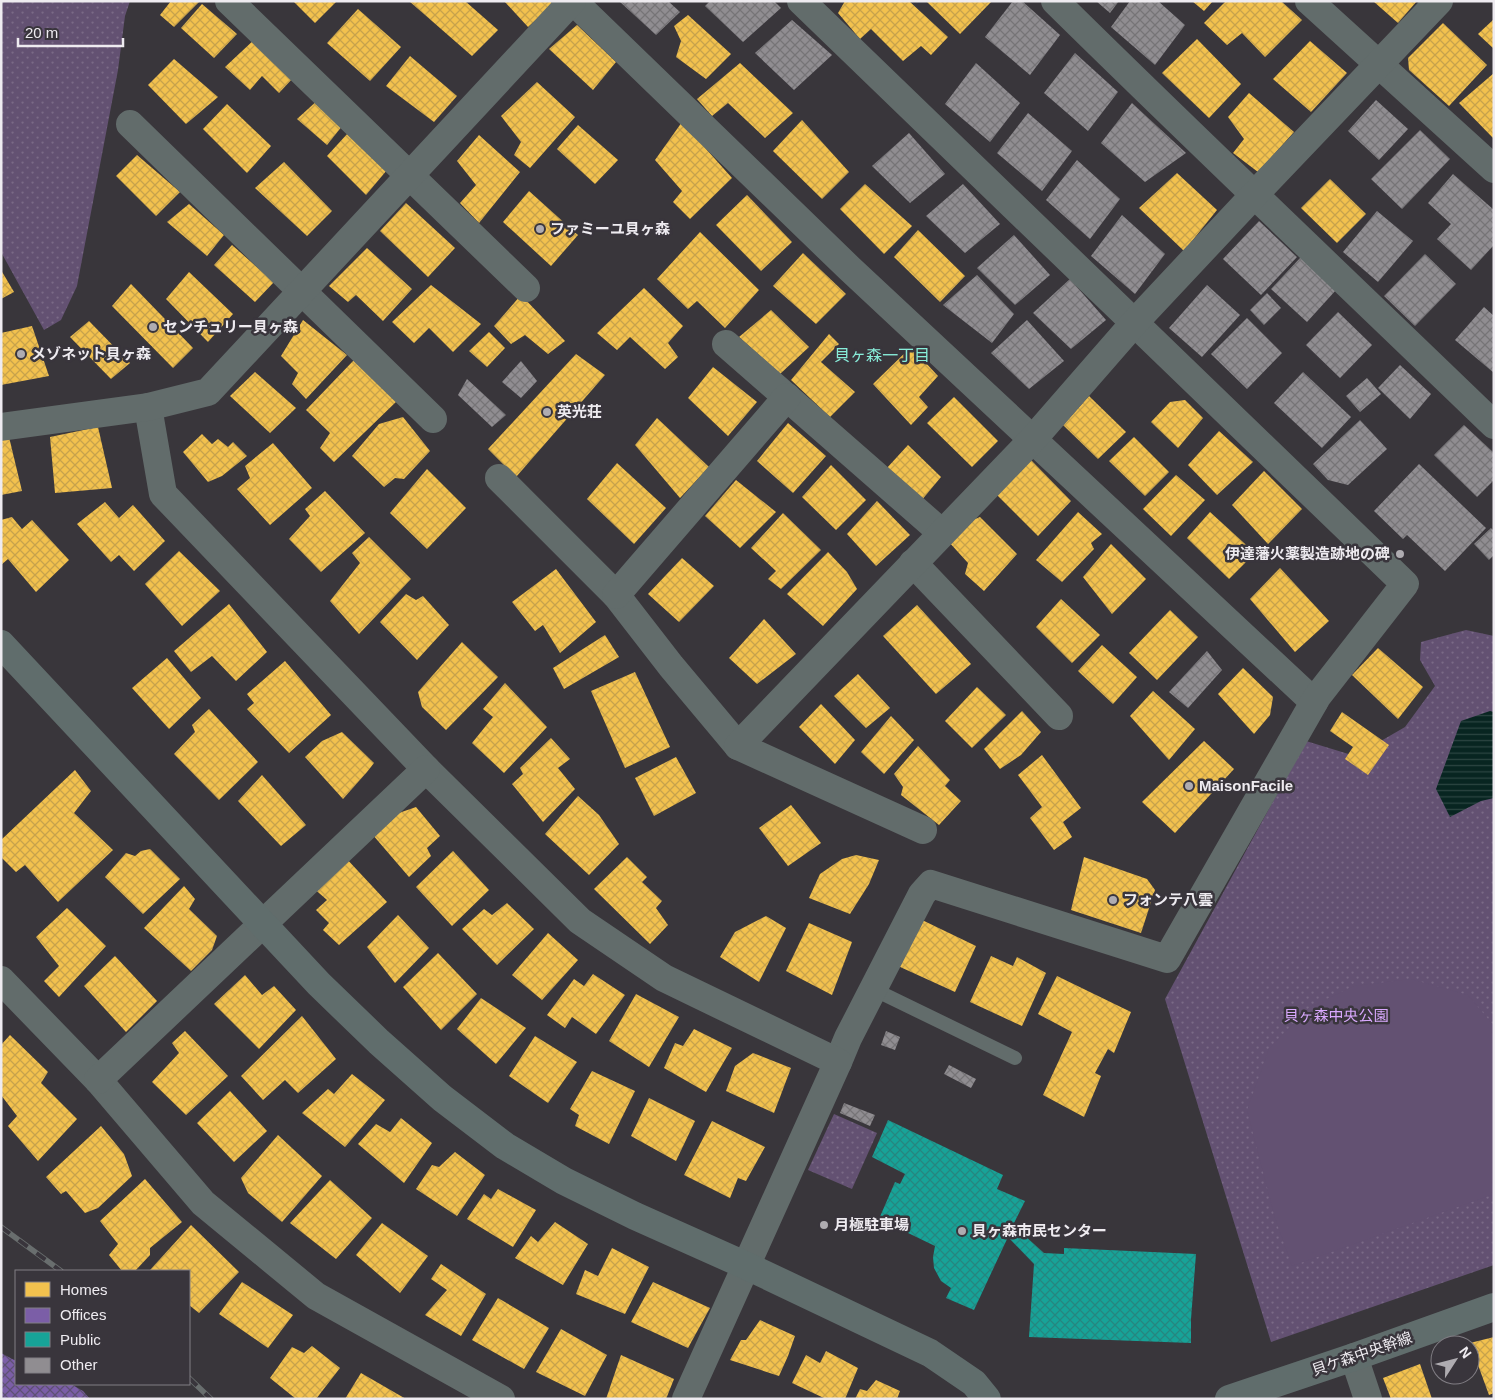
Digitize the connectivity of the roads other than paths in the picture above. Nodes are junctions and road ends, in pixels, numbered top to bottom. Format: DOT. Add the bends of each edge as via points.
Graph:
graph roads {
  1 [pos="229,1"];
  2 [pos="573,1"];
  3 [pos="801,1"];
  4 [pos="1055,1"];
  5 [pos="1309,1"];
  6 [pos="1440,1"];
  7 [pos="1379,66"];
  8 [pos="130,124"];
  9 [pos="1494,169"];
  10 [pos="409,176"];
  11 [pos="1255,194"];
  12 [pos="526,288"];
  13 [pos="302,291"];
  14 [pos="1135,322"];
  15 [pos="726,344"];
  16 [pos="787,397"];
  17 [pos="148,407"];
  18 [pos="433,419"];
  19 [pos="1494,425"];
  20 [pos="1,427"];
  21 [pos="1033,439"];
  22 [pos="499,478"];
  23 [pos="942,533"];
  24 [pos="913,563"];
  25 [pos="616,595"];
  26 [pos="1,644"];
  27 [pos="1314,702"];
  28 [pos="1058,716"];
  29 [pos="738,746"];
  30 [pos="426,769"];
  31 [pos="923,830"];
  32 [pos="263,924"];
  33 [pos="1,980"];
  34 [pos="873,989"];
  35 [pos="1015,1058"];
  36 [pos="838,1062"];
  37 [pos="98,1080"];
  38 [pos="747,1266"];
  39 [pos="1494,1307"];
  40 [pos="1354,1357"];
  41 [pos="501,1399"];
  42 [pos="686,1399"];
  43 [pos="987,1399"];
  44 [pos="1229,1399"];
  45 [pos="1368,1399"];
  1 -- 10 [label="street"];
  2 -- 10 [label="street"];
  2 -- 21 [label="street" via="842,261"];
  3 -- 14 [label="street"];
  4 -- 11 [label="street"];
  5 -- 7 [label="street"];
  6 -- 7 [label="street"];
  7 -- 9 [label="street"];
  7 -- 11 [label="street"];
  8 -- 13 [label="street"];
  10 -- 12 [label="street"];
  10 -- 13 [label="street"];
  11 -- 14 [label="street"];
  11 -- 19 [label="street"];
  13 -- 17 [label="street" via="208,392"];
  13 -- 18 [label="street"];
  14 -- 21 [label="street"];
  14 -- 27 [label="street" via="1405,584"];
  15 -- 16 [label="street"];
  16 -- 23 [label="street"];
  16 -- 25 [label="street"];
  17 -- 20 [label="street"];
  17 -- 30 [label="street" via="163,494"];
  21 -- 23 [label="street"];
  21 -- 27 [label="street"];
  22 -- 25 [label="street"];
  23 -- 24 [label="street"];
  24 -- 28 [label="street"];
  24 -- 29 [label="street"];
  25 -- 29 [label="street"];
  26 -- 32 [label="street"];
  27 -- 34 [label="street" via="1167,959 931,884 922,894"];
  29 -- 31 [label="street"];
  30 -- 32 [label="street"];
  30 -- 36 [label="street" via="580,920 664,978"];
  32 -- 37 [label="street"];
  32 -- 38 [label="street" via="379,1042 442,1098 505,1146 564,1181"];
  33 -- 37 [label="street"];
  34 -- 35 [label="lane"];
  34 -- 36 [label="street"];
  36 -- 38 [label="street"];
  37 -- 41 [label="street" via="203,1203 316,1296"];
  38 -- 42 [label="street"];
  38 -- 43 [label="street" via="930,1353 974,1383"];
  39 -- 40 [label="street, 貝ケ森中央幹線"];
  40 -- 44 [label="street, 貝ケ森中央幹線"];
  40 -- 45 [label="street"];
}
